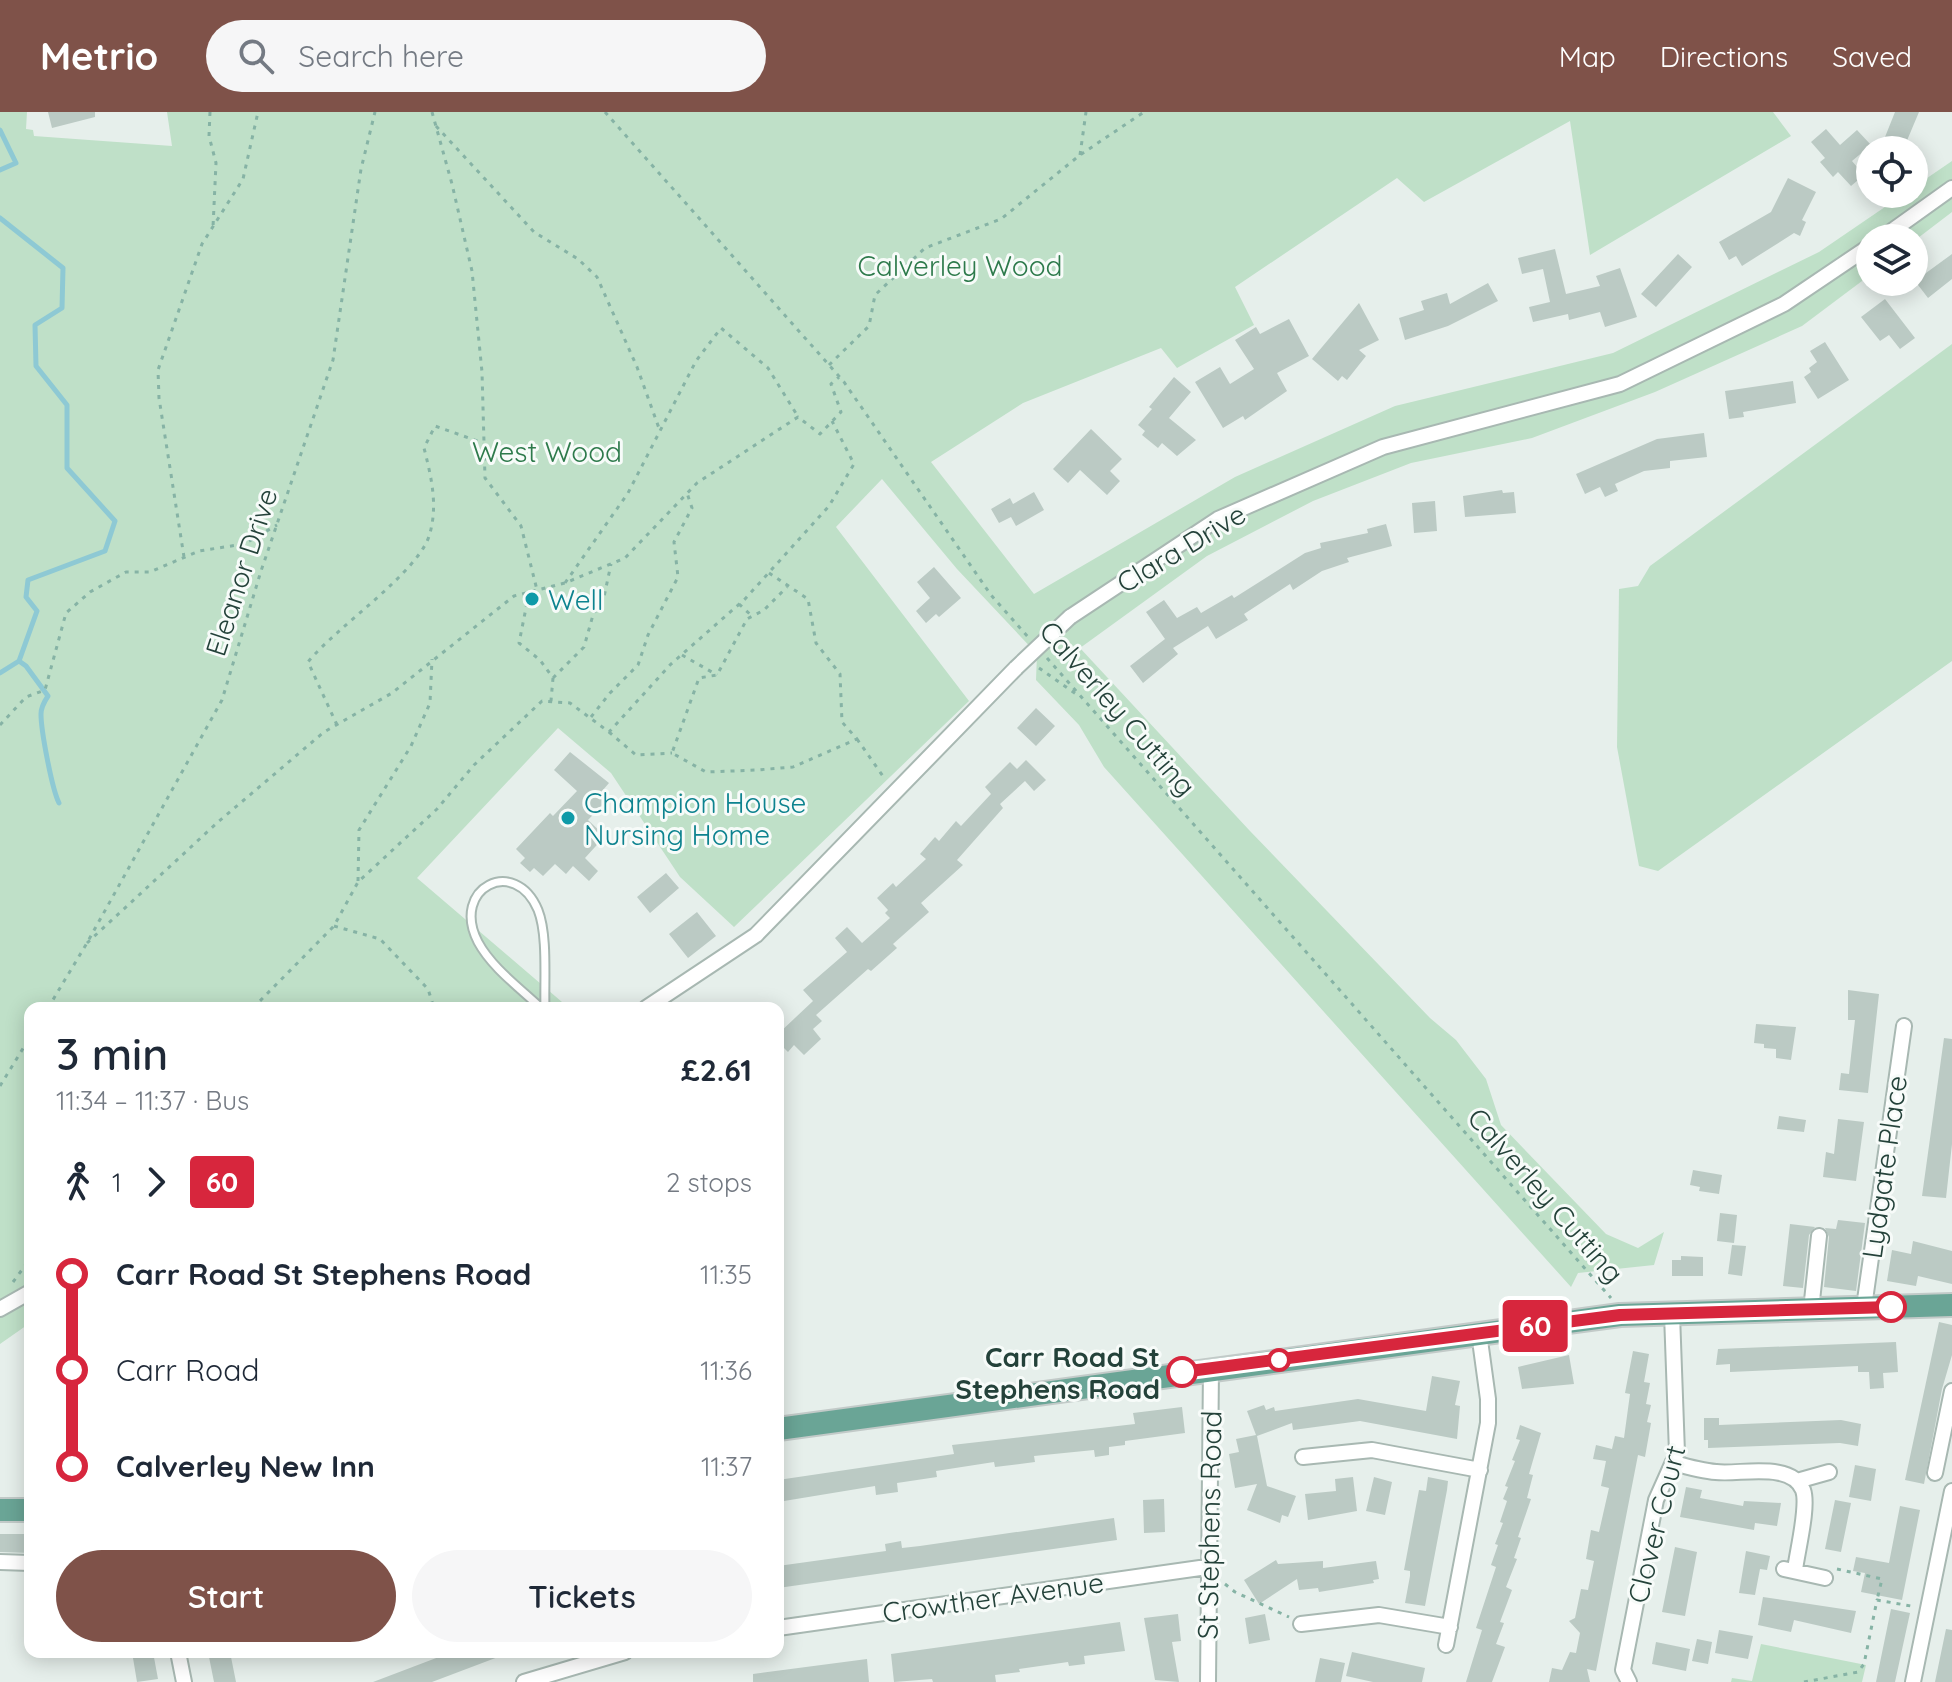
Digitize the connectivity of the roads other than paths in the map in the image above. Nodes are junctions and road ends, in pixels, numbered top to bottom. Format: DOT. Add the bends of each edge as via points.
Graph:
graph roads {
  1 [pos="1952,188"];
  2 [pos="1902,224"];
  3 [pos="1856,255"];
  4 [pos="536,1002"];
  5 [pos="543,1002"];
  6 [pos="655,1002"];
  7 [pos="1904,1026"];
  8 [pos="1819,1236"];
  9 [pos="24,1295"];
  10 [pos="1952,1305"];
  11 [pos="1864,1307"];
  12 [pos="0,1309"];
  13 [pos="1811,1310"];
  14 [pos="1672,1314"];
  15 [pos="1479,1333"];
  16 [pos="1211,1368"];
  17 [pos="1952,1391"];
  18 [pos="784,1428"];
  19 [pos="1303,1457"];
  20 [pos="1674,1463"];
  21 [pos="1480,1470"];
  22 [pos="1829,1472"];
  23 [pos="1935,1473"];
  24 [pos="1797,1481"];
  25 [pos="1952,1491"];
  26 [pos="0,1510"];
  27 [pos="24,1510"];
  28 [pos="0,1562"];
  29 [pos="24,1563"];
  30 [pos="1207,1572"];
  31 [pos="1825,1578"];
  32 [pos="1301,1624"];
  33 [pos="784,1627"];
  34 [pos="1450,1627"];
  35 [pos="1446,1645"];
  36 [pos="179,1658"];
  37 [pos="605,1658"];
  38 [pos="184,1682"];
  39 [pos="524,1682"];
  40 [pos="1208,1682"];
  41 [pos="1629,1682"];
  42 [pos="1913,1682"];
  1 -- 2 [label="street"];
  3 -- 6 [label="street, Clara Drive, bridge" via="1784,304 1620,384 1383,447 1218,519 1070,617 756,935"];
  4 -- 5 [label="lane" via="477,941 471,905 482,887 493,881 506,880 527,894 538,912"];
  7 -- 11 [label="street, Lydgate Place"];
  8 -- 13 [label="street"];
  9 -- 12 [label="street"];
  10 -- 11 [label="main road"];
  11 -- 13 [label="main road"];
  13 -- 14 [label="main road"];
  14 -- 15 [label="main road" via="1620,1315"];
  14 -- 20 [label="street, Clover Court" via="1679,1442"];
  15 -- 16 [label="main road"];
  15 -- 21 [label="street" via="1488,1399"];
  16 -- 18 [label="main road"];
  16 -- 30 [label="street, St Stephens Road"];
  17 -- 23 [label="street"];
  19 -- 21 [label="street" via="1372,1450"];
  20 -- 24 [label="street" via="1718,1473 1786,1474"];
  20 -- 41 [label="street, Clover Court" via="1656,1500 1623,1670"];
  21 -- 34 [label="street"];
  22 -- 24 [label="street"];
  24 -- 31 [label="street" via="1804,1504 1790,1570"];
  25 -- 42 [label="street"];
  26 -- 27 [label="main road"];
  28 -- 29 [label="street"];
  30 -- 33 [label="street, Crowther Avenue"];
  30 -- 40 [label="street, St Stephens Road"];
  32 -- 34 [label="street" via="1379,1615"];
  34 -- 35 [label="street"];
  36 -- 38 [label="street"];
  37 -- 39 [label="street"];
}
